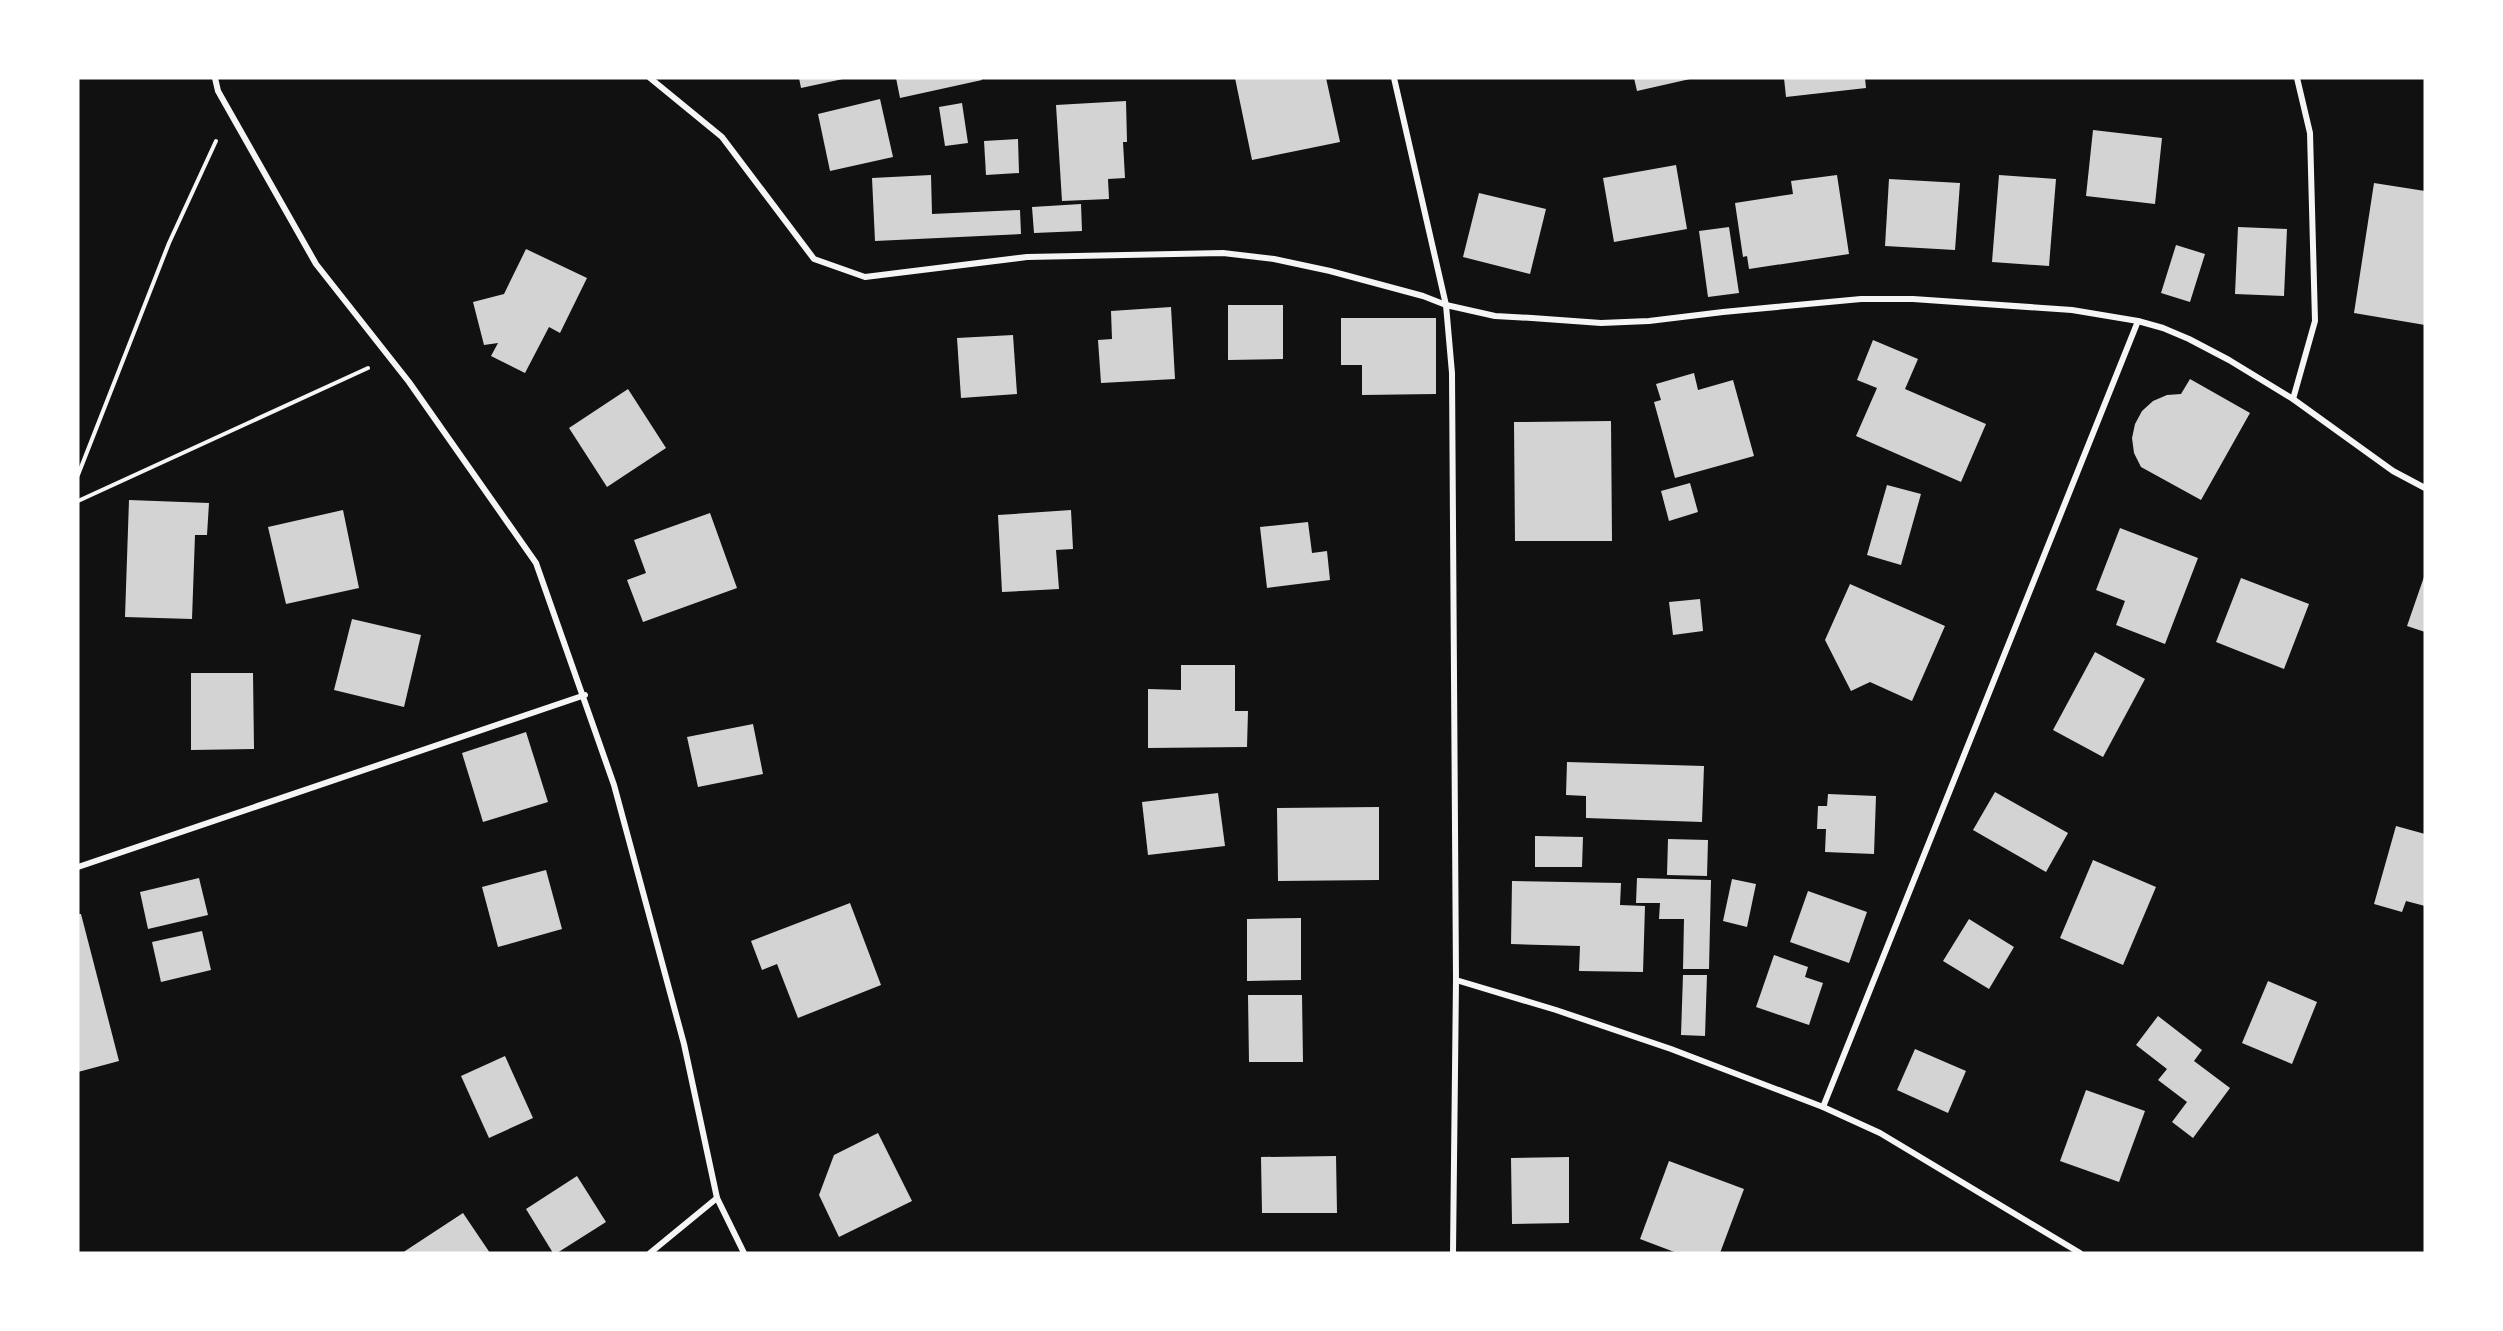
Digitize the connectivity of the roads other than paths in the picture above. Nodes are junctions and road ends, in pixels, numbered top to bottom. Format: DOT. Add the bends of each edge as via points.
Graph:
graph roads {
  1 [pos="214,78"];
  2 [pos="650,78"];
  3 [pos="1394,78"];
  4 [pos="2298,78"];
  5 [pos="1446,305"];
  6 [pos="2138,321"];
  7 [pos="2293,399"];
  8 [pos="2425,488"];
  9 [pos="585,695"];
  10 [pos="78,867"];
  11 [pos="1456,980"];
  12 [pos="1823,1107"];
  13 [pos="717,1198"];
  14 [pos="650,1253"];
  15 [pos="744,1253"];
  16 [pos="1453,1253"];
  17 [pos="2080,1253"];
  1 -- 9 [label="street" via="316,264 391,358 536,564"];
  2 -- 5 [label="street" via="722,137 814,259 865,277 1027,257 1223,253 1330,271"];
  3 -- 5 [label="street"];
  4 -- 7 [label="street" via="2310,133 2315,321"];
  5 -- 6 [label="street" via="1495,316 1601,323 1809,303 1913,299 2072,309"];
  5 -- 11 [label="street" via="1452,373"];
  6 -- 7 [label="street" via="2188,339"];
  6 -- 12 [label="street"];
  7 -- 8 [label="street" via="2393,471"];
  9 -- 10 [label="street"];
  9 -- 13 [label="street" via="614,785 684,1044"];
  11 -- 12 [label="street" via="1671,1049"];
  11 -- 16 [label="street"];
  12 -- 17 [label="street" via="1880,1133"];
  13 -- 14 [label="street"];
  13 -- 15 [label="street"];
}
